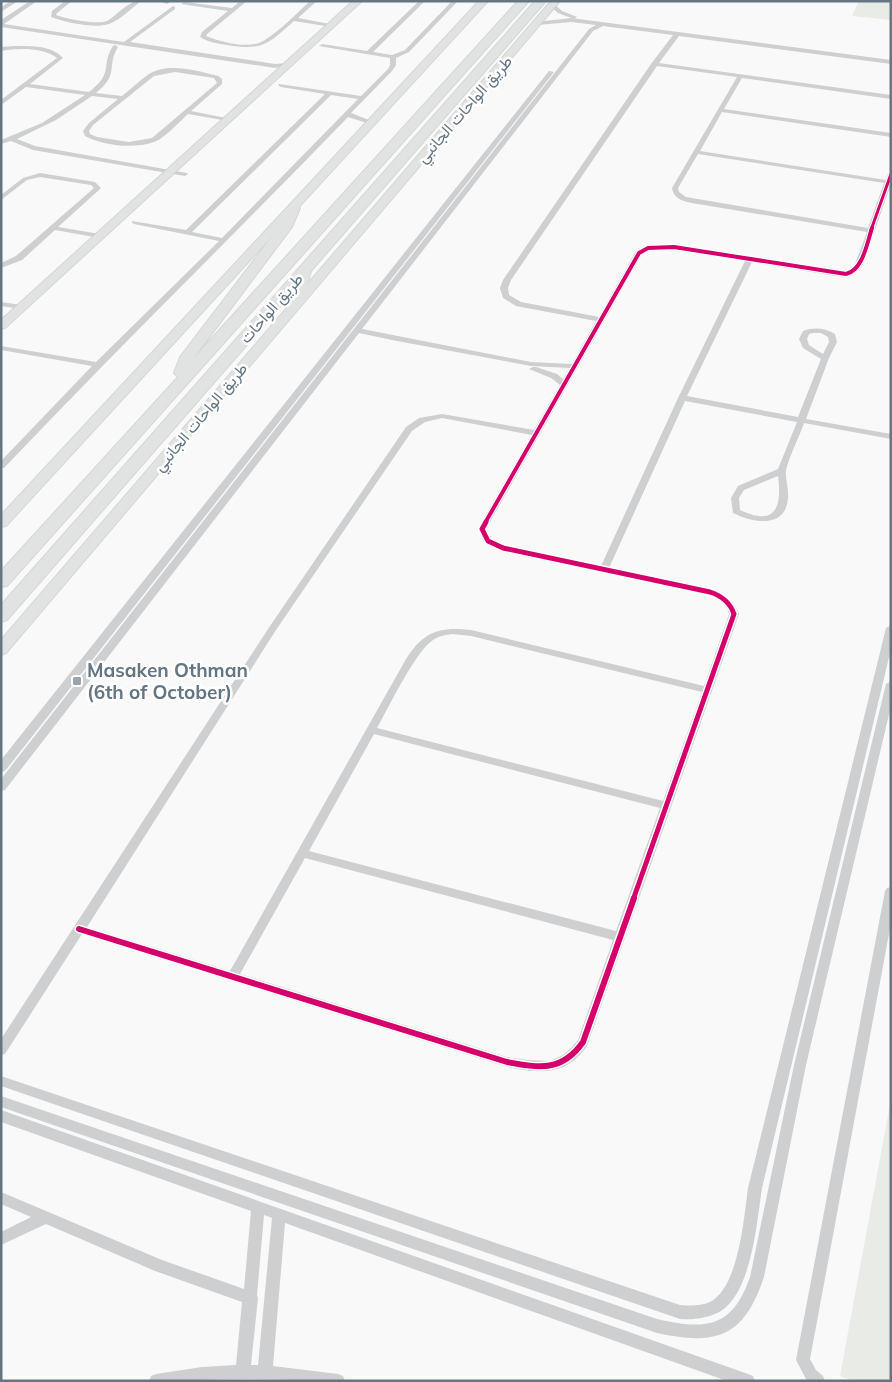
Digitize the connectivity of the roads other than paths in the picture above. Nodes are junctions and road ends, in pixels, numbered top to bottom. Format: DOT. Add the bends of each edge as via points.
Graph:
graph roads {
  1 [pos="15,1"];
  2 [pos="25,1"];
  3 [pos="34,1"];
  4 [pos="69,1"];
  5 [pos="138,1"];
  6 [pos="244,1"];
  7 [pos="314,1"];
  8 [pos="358,1"];
  9 [pos="422,1"];
  10 [pos="455,1"];
  11 [pos="484,1"];
  12 [pos="524,1"];
  13 [pos="185,3"];
  14 [pos="550,3"];
  15 [pos="168,4"];
  16 [pos="1,10"];
  17 [pos="233,10"];
  18 [pos="1,16"];
  19 [pos="572,18"];
  20 [pos="294,19"];
  21 [pos="586,22"];
  22 [pos="538,23"];
  23 [pos="602,24"];
  24 [pos="1,25"];
  25 [pos="332,25"];
  26 [pos="632,26"];
  27 [pos="677,34"];
  28 [pos="713,37"];
  29 [pos="94,41"];
  30 [pos="116,45"];
  31 [pos="322,46"];
  32 [pos="1,49"];
  33 [pos="144,49"];
  34 [pos="369,53"];
  35 [pos="104,55"];
  36 [pos="394,57"];
  37 [pos="891,62"];
  38 [pos="563,63"];
  39 [pos="654,64"];
  40 [pos="103,65"];
  41 [pos="287,65"];
  42 [pos="279,73"];
  43 [pos="740,76"];
  44 [pos="281,84"];
  45 [pos="26,85"];
  46 [pos="329,93"];
  47 [pos="84,94"];
  48 [pos="891,97"];
  49 [pos="362,98"];
  50 [pos="121,100"];
  51 [pos="1,103"];
  52 [pos="720,110"];
  53 [pos="189,111"];
  54 [pos="347,114"];
  55 [pos="230,118"];
  56 [pos="372,123"];
  57 [pos="891,135"];
  58 [pos="12,139"];
  59 [pos="1,140"];
  60 [pos="501,142"];
  61 [pos="696,152"];
  62 [pos="171,171"];
  63 [pos="185,174"];
  64 [pos="889,178"];
  65 [pos="1,198"];
  66 [pos="294,208"];
  67 [pos="134,222"];
  68 [pos="56,226"];
  69 [pos="871,231"];
  70 [pos="187,233"];
  71 [pos="101,234"];
  72 [pos="224,240"];
  73 [pos="750,260"];
  74 [pos="1,266"];
  75 [pos="306,268"];
  76 [pos="298,302"];
  77 [pos="1,304"];
  78 [pos="21,307"];
  79 [pos="601,320"];
  80 [pos="1,326"];
  81 [pos="355,334"];
  82 [pos="1,348"];
  83 [pos="825,358"];
  84 [pos="98,365"];
  85 [pos="574,366"];
  86 [pos="182,382"];
  87 [pos="564,384"];
  88 [pos="682,398"];
  89 [pos="281,413"];
  90 [pos="292,415"];
  91 [pos="801,420"];
  92 [pos="536,433"];
  93 [pos="891,437"];
  94 [pos="1,466"];
  95 [pos="782,471"];
  96 [pos="202,512"];
  97 [pos="214,515"];
  98 [pos="1,523"];
  99 [pos="23,558"];
  100 [pos="48,563"];
  101 [pos="604,569"];
  102 [pos="1,582"];
  103 [pos="1,616"];
  104 [pos="891,628"];
  105 [pos="1,650"];
  106 [pos="891,684"];
  107 [pos="708,690"];
  108 [pos="371,730"];
  109 [pos="1,768"];
  110 [pos="1,787"];
  111 [pos="666,806"];
  112 [pos="302,853"];
  113 [pos="891,891"];
  114 [pos="79,929"];
  115 [pos="620,937"];
  116 [pos="233,976"];
  117 [pos="1,1050"];
  118 [pos="786,1060"];
  119 [pos="800,1065"];
  120 [pos="1,1081"];
  121 [pos="1,1101"];
  122 [pos="80,1108"];
  123 [pos="1,1116"];
  124 [pos="70,1123"];
  125 [pos="1,1198"];
  126 [pos="258,1207"];
  127 [pos="279,1214"];
  128 [pos="46,1217"];
  129 [pos="1,1239"];
  130 [pos="251,1298"];
  131 [pos="243,1371"];
  132 [pos="264,1372"];
  133 [pos="156,1381"];
  134 [pos="338,1381"];
  135 [pos="748,1381"];
  136 [pos="818,1381"];
  1 -- 16 [label="street"];
  2 -- 18 [label="street"];
  3 -- 24 [label="street"];
  4 -- 5 [label="street" via="53,16 95,24 111,22"];
  6 -- 17 [label="street"];
  7 -- 20 [label="street"];
  8 -- 25 [label="street"];
  9 -- 34 [label="street"];
  10 -- 36 [label="street" via="407,51"];
  11 -- 56 [label="street"];
  12 -- 86 [label="highway, طريق الواحات"];
  13 -- 15 [label="street"];
  13 -- 17 [label="street"];
  14 -- 19 [label="street"];
  14 -- 22 [label="street, طريق الواحات الجانبي"];
  14 -- 75 [label="highway, طريق الواحات"];
  15 -- 30 [label="street"];
  17 -- 20 [label="street" via="204,33 205,39 259,45"];
  19 -- 21 [label="street"];
  19 -- 22 [label="street"];
  19 -- 26 [label="street"];
  20 -- 25 [label="street"];
  21 -- 23 [label="street"];
  21 -- 38 [label="street" via="586,30"];
  22 -- 76 [label="street, طريق الواحات الجانبي"];
  23 -- 26 [label="street"];
  23 -- 38 [label="street" via="591,30"];
  24 -- 29 [label="street"];
  25 -- 41 [label="street"];
  26 -- 27 [label="street"];
  26 -- 28 [label="street"];
  27 -- 28 [label="street"];
  27 -- 39 [label="street"];
  28 -- 37 [label="street" via="833,51 842,56"];
  29 -- 30 [label="street"];
  29 -- 30 [label="street"];
  30 -- 33 [label="street"];
  30 -- 35 [label="street"];
  30 -- 47 [label="street" via="110,56 108,76"];
  31 -- 34 [label="street"];
  32 -- 45 [label="street" via="20,47 60,55 58,61"];
  33 -- 41 [label="street" via="271,66"];
  33 -- 42 [label="street"];
  34 -- 36 [label="street"];
  36 -- 49 [label="street" via="390,70"];
  38 -- 60 [label="street"];
  39 -- 43 [label="street"];
  39 -- 79 [label="street" via="504,288 506,296 519,304"];
  40 -- 47 [label="street" via="100,79"];
  41 -- 42 [label="street"];
  42 -- 55 [label="street"];
  43 -- 48 [label="street"];
  43 -- 52 [label="street"];
  44 -- 46 [label="street"];
  45 -- 47 [label="street"];
  45 -- 51 [label="street"];
  46 -- 49 [label="street"];
  46 -- 70 [label="street"];
  47 -- 50 [label="street"];
  47 -- 58 [label="street" via="47,124"];
  47 -- 59 [label="street" via="39,124"];
  49 -- 54 [label="street"];
  50 -- 53 [label="street" via="160,72 181,71 219,78 220,83"];
  50 -- 53 [label="street" via="91,124 87,134 95,139 145,143 155,139"];
  52 -- 57 [label="street"];
  52 -- 61 [label="street"];
  53 -- 55 [label="street"];
  54 -- 56 [label="street"];
  54 -- 72 [label="street"];
  55 -- 62 [label="street"];
  56 -- 66 [label="street"];
  58 -- 59 [label="street"];
  58 -- 62 [label="street" via="33,148"];
  60 -- 81 [label="street"];
  60 -- 89 [label="street"];
  61 -- 64 [label="street"];
  61 -- 69 [label="street" via="675,188 684,199"];
  62 -- 63 [label="street"];
  62 -- 71 [label="street"];
  64 -- 69 [label="street"];
  65 -- 68 [label="street" via="25,179 40,174 88,182 98,188"];
  66 -- 86 [label="highway" via="286,227 184,362"];
  66 -- 98 [label="street"];
  67 -- 70 [label="street"];
  68 -- 71 [label="street"];
  68 -- 74 [label="street" via="19,258"];
  69 -- 73 [label="street" via="856,269 851,273 836,274"];
  70 -- 72 [label="street"];
  71 -- 78 [label="street"];
  72 -- 84 [label="street"];
  73 -- 79 [label="street" via="674,247 648,248 639,253"];
  73 -- 88 [label="street"];
  75 -- 76 [label="highway"];
  75 -- 100 [label="highway, طريق الواحات"];
  76 -- 105 [label="street, طريق الواحات الجانبي"];
  77 -- 78 [label="street"];
  78 -- 80 [label="street"];
  79 -- 85 [label="street"];
  81 -- 85 [label="street" via="531,364"];
  81 -- 87 [label="street" via="530,368"];
  81 -- 90 [label="street"];
  82 -- 84 [label="street"];
  83 -- 91 [label="street"];
  84 -- 94 [label="street"];
  85 -- 87 [label="street"];
  86 -- 99 [label="highway, طريق الواحات"];
  87 -- 92 [label="street"];
  88 -- 91 [label="street"];
  88 -- 101 [label="street"];
  89 -- 90 [label="street"];
  89 -- 96 [label="street"];
  90 -- 97 [label="street"];
  91 -- 93 [label="street"];
  91 -- 95 [label="street"];
  92 -- 101 [label="street" via="485,522 482,529 485,537 503,548"];
  92 -- 114 [label="street" via="442,416 422,420 409,429 262,646"];
  95 -- 95 [label="street" via="741,488 735,498 736,511 760,519 776,516 784,501"];
  96 -- 97 [label="street"];
  96 -- 109 [label="street"];
  97 -- 110 [label="street"];
  99 -- 100 [label="highway" via="30,564"];
  99 -- 102 [label="highway, طريق الواحات"];
  100 -- 103 [label="highway, طريق الواحات"];
  101 -- 107 [label="street" via="710,592 731,605 734,619"];
  104 -- 118 [label="street"];
  106 -- 119 [label="street"];
  107 -- 108 [label="street" via="452,631 430,637 419,645"];
  107 -- 111 [label="street"];
  108 -- 111 [label="street"];
  108 -- 112 [label="street"];
  111 -- 115 [label="street"];
  112 -- 115 [label="street"];
  112 -- 116 [label="street"];
  113 -- 136 [label="street" via="803,1360"];
  114 -- 116 [label="street"];
  114 -- 117 [label="street"];
  115 -- 116 [label="street" via="580,1048 566,1061 554,1066 507,1062"];
  118 -- 119 [label="street"];
  118 -- 122 [label="street" via="734,1286 718,1304 694,1313 680,1312"];
  119 -- 124 [label="street" via="752,1295 734,1319 700,1333 657,1326"];
  120 -- 122 [label="street"];
  121 -- 124 [label="street"];
  122 -- 124 [label="street"];
  123 -- 126 [label="street"];
  125 -- 128 [label="street"];
  126 -- 127 [label="street"];
  126 -- 130 [label="street"];
  127 -- 132 [label="street"];
  127 -- 135 [label="street"];
  128 -- 129 [label="street"];
  128 -- 130 [label="street" via="160,1266"];
  130 -- 131 [label="street"];
  131 -- 132 [label="street"];
  131 -- 133 [label="street"];
  132 -- 134 [label="street"];
}
